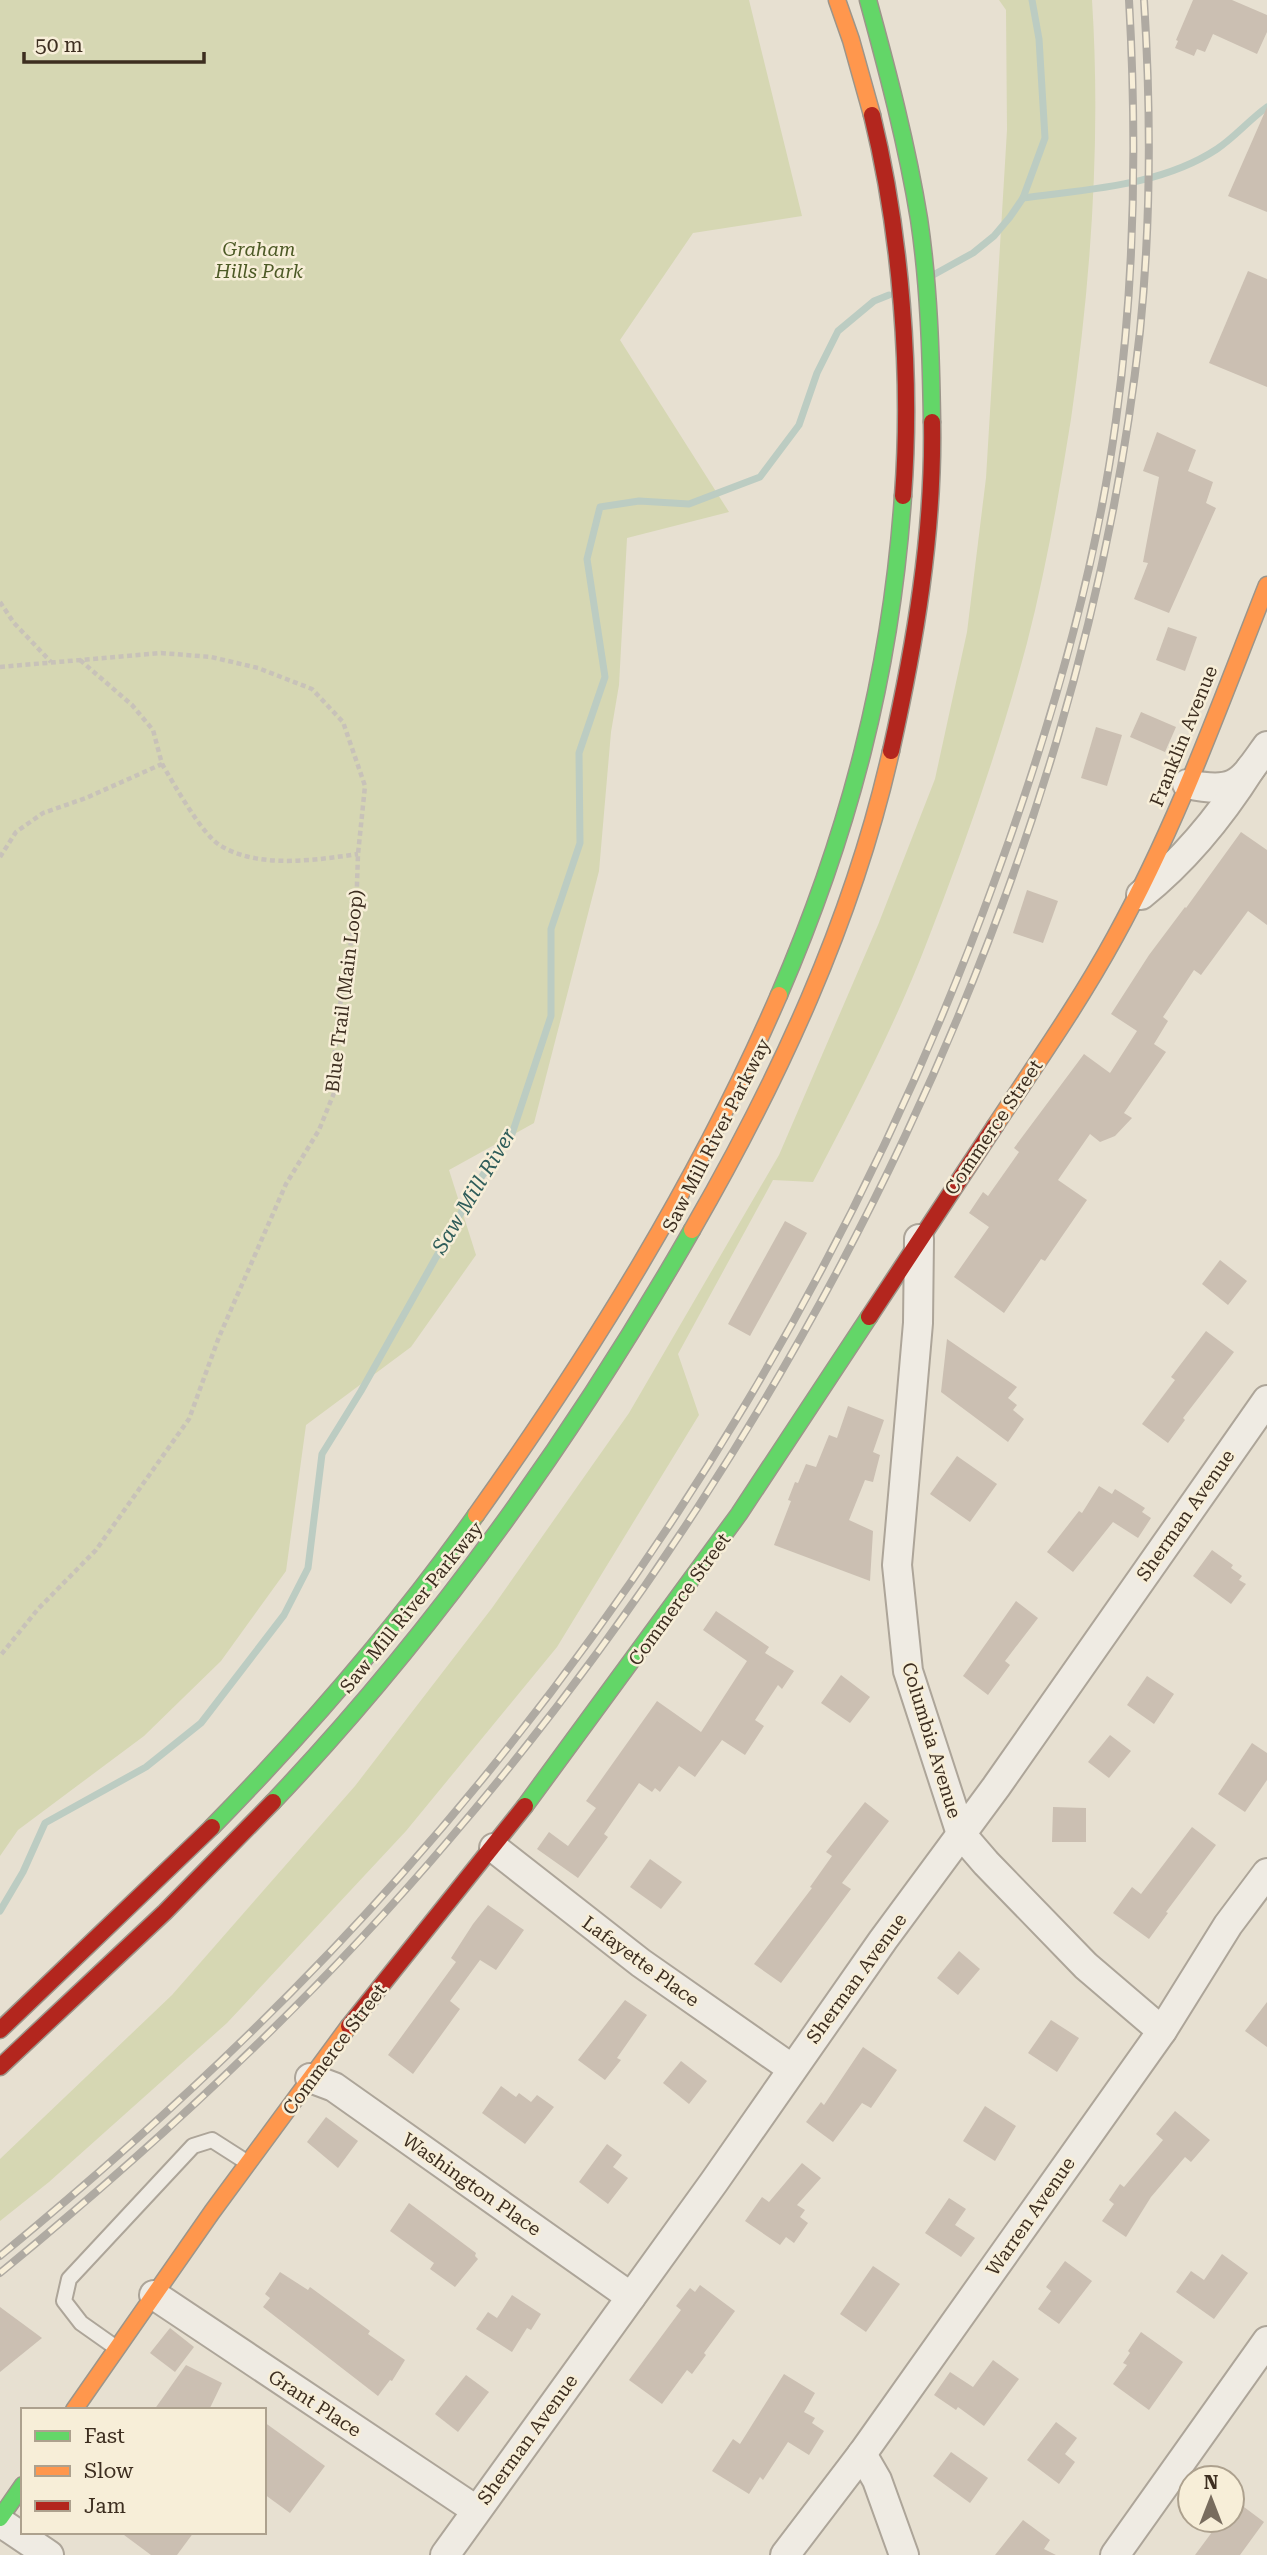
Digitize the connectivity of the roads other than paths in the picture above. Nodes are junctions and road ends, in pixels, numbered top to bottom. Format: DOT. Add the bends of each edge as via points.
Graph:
graph roads {
  1 [pos="837,0"];
  2 [pos="868,0"];
  3 [pos="1267,585"];
  4 [pos="1267,746"];
  5 [pos="1251,768"];
  6 [pos="1187,784"];
  7 [pos="1134,901"];
  8 [pos="919,1239"];
  9 [pos="1267,1400"];
  10 [pos="961,1834"];
  11 [pos="494,1847"];
  12 [pos="1267,1873"];
  13 [pos="0,2030"];
  14 [pos="1162,2031"];
  15 [pos="0,2067"];
  16 [pos="791,2068"];
  17 [pos="310,2078"];
  18 [pos="249,2164"];
  19 [pos="154,2295"];
  20 [pos="631,2297"];
  21 [pos="1267,2341"];
  22 [pos="117,2347"];
  23 [pos="75,2408"];
  24 [pos="862,2454"];
  25 [pos="21,2488"];
  26 [pos="476,2510"];
  27 [pos="0,2520"];
  28 [pos="49,2555"];
  29 [pos="445,2555"];
  30 [pos="785,2555"];
  31 [pos="904,2555"];
  32 [pos="1115,2555"];
  1 -- 13 [label="main road, Saw Mill River Parkway" via="858,61 887,190 903,336 906,435 901,535 890,622 865,751 827,877 796,957 746,1068 615,1308 545,1419 416,1596 244,1793"];
  2 -- 15 [label="main road, Saw Mill River Parkway" via="900,115 922,246 933,421 930,509 920,608 898,727 864,853 834,937 777,1066 658,1290 514,1510 407,1649 321,1750 231,1846"];
  3 -- 6 [label="main road, Franklin Avenue"];
  4 -- 5 [label="street, Commerce Street"];
  5 -- 6 [label="street, Commerce Street" via="1229,787"];
  5 -- 7 [label="street, Commerce Street" via="1199,842"];
  6 -- 7 [label="main road, Franklin Avenue"];
  7 -- 8 [label="main road, Commerce Street" via="1089,983"];
  8 -- 10 [label="street, Columbia Avenue" via="918,1323 897,1565 908,1671"];
  8 -- 11 [label="main road, Commerce Street" via="739,1514"];
  9 -- 10 [label="street, Sherman Avenue"];
  10 -- 14 [label="street, Columbia Avenue" via="1086,1966"];
  10 -- 16 [label="street, Sherman Avenue"];
  11 -- 16 [label="street, Lafayette Place" via="641,1963"];
  11 -- 17 [label="main road, Commerce Street"];
  12 -- 14 [label="street, Warren Avenue"];
  14 -- 24 [label="street, Warren Avenue"];
  16 -- 20 [label="street, Sherman Avenue"];
  17 -- 18 [label="main road, Commerce Street"];
  17 -- 20 [label="street, Washington Place" via="334,2087"];
  18 -- 19 [label="main road, Commerce Street"];
  18 -- 22 [label="lane" via="212,2140 193,2146 69,2279 64,2301 81,2323"];
  19 -- 22 [label="main road, Commerce Street"];
  19 -- 26 [label="street, Grant Place"];
  20 -- 26 [label="street, Sherman Avenue"];
  21 -- 32 [label="street"];
  22 -- 23 [label="main road, Commerce Street"];
  24 -- 30 [label="street, Warren Avenue"];
  24 -- 31 [label="street" via="877,2480"];
  25 -- 27 [label="main road"];
  26 -- 29 [label="street, Sherman Avenue"];
  27 -- 28 [label="street"];
}
